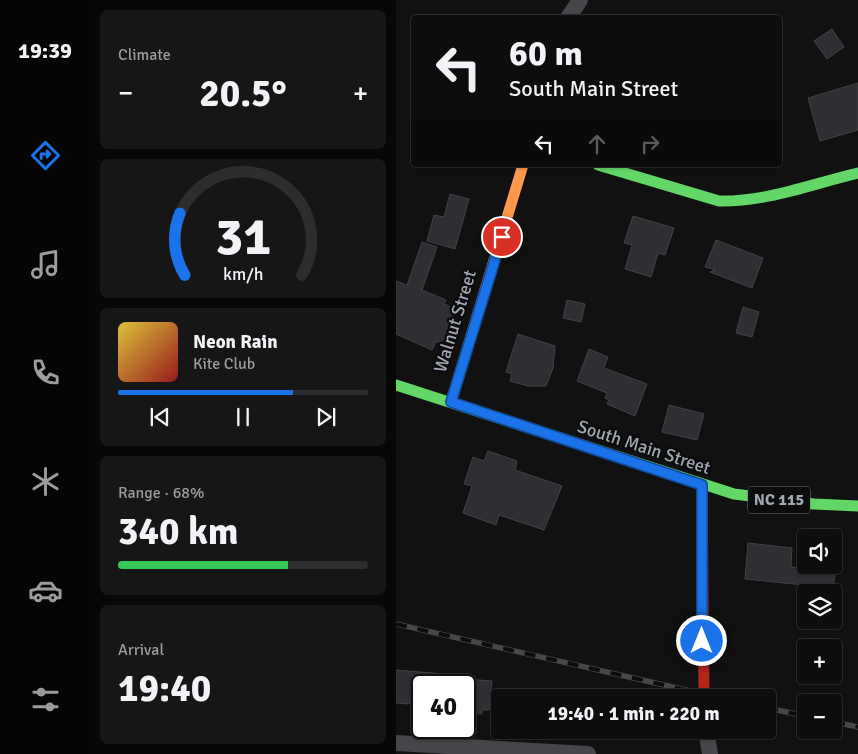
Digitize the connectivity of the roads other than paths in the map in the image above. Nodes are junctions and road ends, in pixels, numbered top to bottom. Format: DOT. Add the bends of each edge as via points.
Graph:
graph roads {
  1 [pos="580,0"];
  2 [pos="570,15"];
  3 [pos="522,167"];
  4 [pos="605,167"];
  5 [pos="858,172"];
  6 [pos="396,385"];
  7 [pos="451,402"];
  8 [pos="702,485"];
  9 [pos="858,506"];
  10 [pos="704,689"];
  11 [pos="708,739"];
  12 [pos="396,743"];
  13 [pos="558,753"];
  14 [pos="588,754"];
  15 [pos="710,754"];
  1 -- 2 [label="street"];
  3 -- 7 [label="street, Walnut Street"];
  4 -- 5 [label="street" via="719,202 734,203 762,199"];
  6 -- 7 [label="street, South Main Street / NC 115"];
  7 -- 8 [label="street, South Main Street / NC 115"];
  8 -- 9 [label="street, South Main Street / NC 115" via="734,494"];
  8 -- 10 [label="street"];
  11 -- 15 [label="street"];
  12 -- 13 [label="street"];
  13 -- 14 [label="street"];
}
